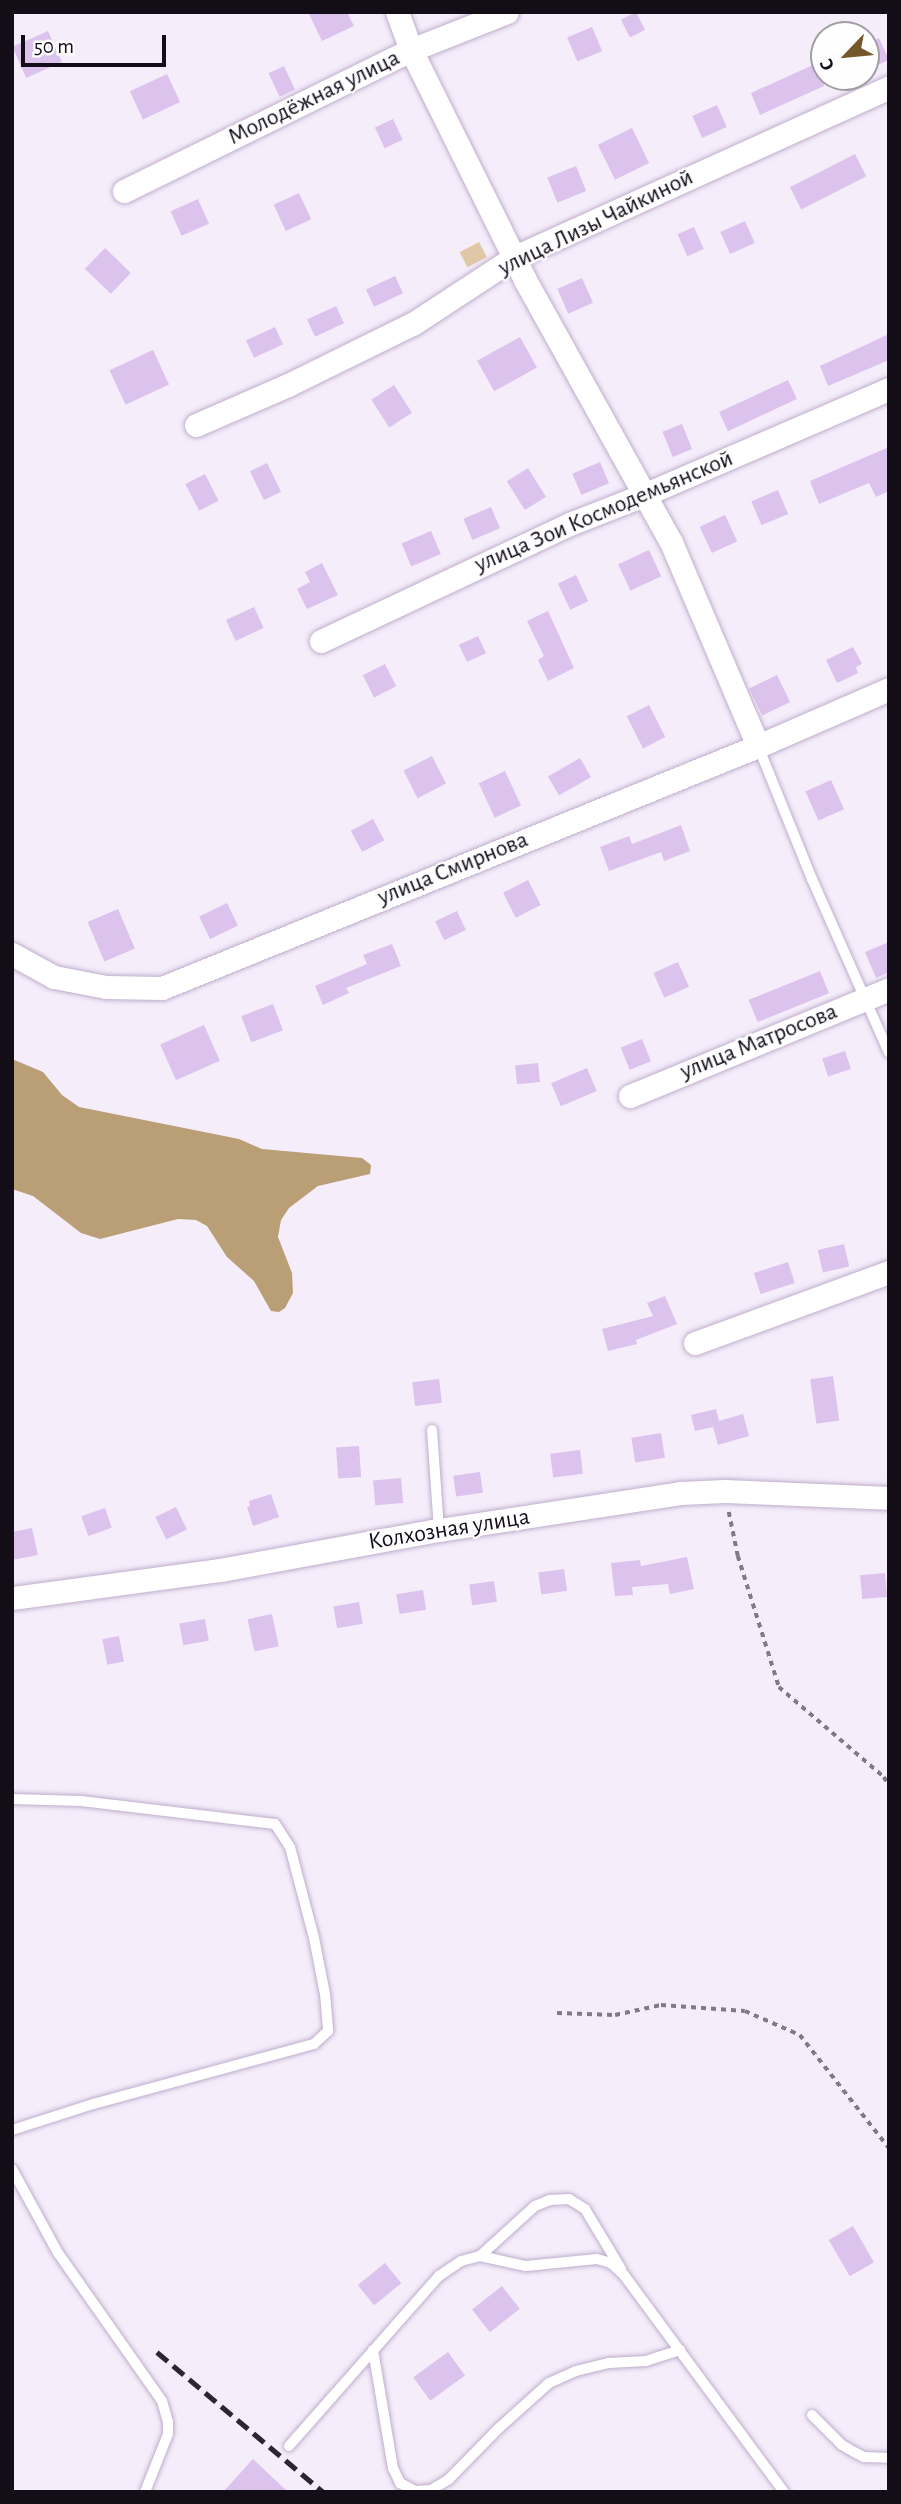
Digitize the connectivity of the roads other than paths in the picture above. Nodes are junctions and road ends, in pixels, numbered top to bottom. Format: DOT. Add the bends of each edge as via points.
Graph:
graph roads {
  1 [pos="397,12"];
  2 [pos="507,12"];
  3 [pos="411,50"];
  4 [pos="889,87"];
  5 [pos="124,191"];
  6 [pos="515,257"];
  7 [pos="889,389"];
  8 [pos="196,425"];
  9 [pos="646,494"];
  10 [pos="321,641"];
  11 [pos="889,689"];
  12 [pos="758,746"];
  13 [pos="12,954"];
  14 [pos="889,989"];
  15 [pos="867,998"];
  16 [pos="889,1053"];
  17 [pos="630,1096"];
  18 [pos="889,1272"];
  19 [pos="695,1343"];
  20 [pos="432,1430"];
  21 [pos="889,1498"];
  22 [pos="439,1530"];
  23 [pos="12,1598"];
  24 [pos="12,1799"];
  25 [pos="12,2130"];
  26 [pos="12,2169"];
  27 [pos="480,2256"];
  28 [pos="624,2275"];
  29 [pos="373,2350"];
  30 [pos="680,2350"];
  31 [pos="812,2415"];
  32 [pos="289,2446"];
  33 [pos="889,2458"];
  34 [pos="145,2492"];
  35 [pos="784,2492"];
  1 -- 3 [label="street"];
  2 -- 3 [label="street, Молодёжная улица"];
  3 -- 5 [label="street, Молодёжная улица"];
  3 -- 6 [label="street"];
  4 -- 6 [label="street, улица Лизы Чайкиной"];
  6 -- 8 [label="street, улица Лизы Чайкиной" via="414,323"];
  6 -- 9 [label="street"];
  7 -- 9 [label="street, улица Зои Космодемьянской"];
  9 -- 10 [label="street, улица Зои Космодемьянской" via="572,523"];
  9 -- 12 [label="street"];
  11 -- 12 [label="street, улица Смирнова"];
  12 -- 13 [label="street, улица Смирнова" via="162,988 106,987 54,977"];
  12 -- 15 [label="lane"];
  14 -- 15 [label="street, улица Матросова"];
  15 -- 16 [label="lane"];
  15 -- 17 [label="street, улица Матросова"];
  18 -- 19 [label="street"];
  20 -- 22 [label="lane"];
  21 -- 22 [label="street, Колхозная улица" via="680,1493"];
  22 -- 23 [label="street, Колхозная улица" via="220,1570"];
  24 -- 25 [label="lane" via="81,1801 275,1824 290,1847 308,1916 328,2031 314,2044"];
  26 -- 34 [label="lane" via="58,2253 162,2401 168,2434"];
  27 -- 28 [label="lane" via="526,2266 597,2259 611,2263"];
  27 -- 28 [label="lane" via="535,2206 569,2199 585,2209"];
  27 -- 29 [label="lane" via="460,2261 439,2276"];
  28 -- 30 [label="lane"];
  29 -- 30 [label="lane" via="393,2468 400,2483 415,2491 431,2490 449,2479 549,2383 576,2371 646,2361"];
  29 -- 32 [label="lane"];
  30 -- 35 [label="lane"];
  31 -- 33 [label="lane" via="854,2452"];
}
